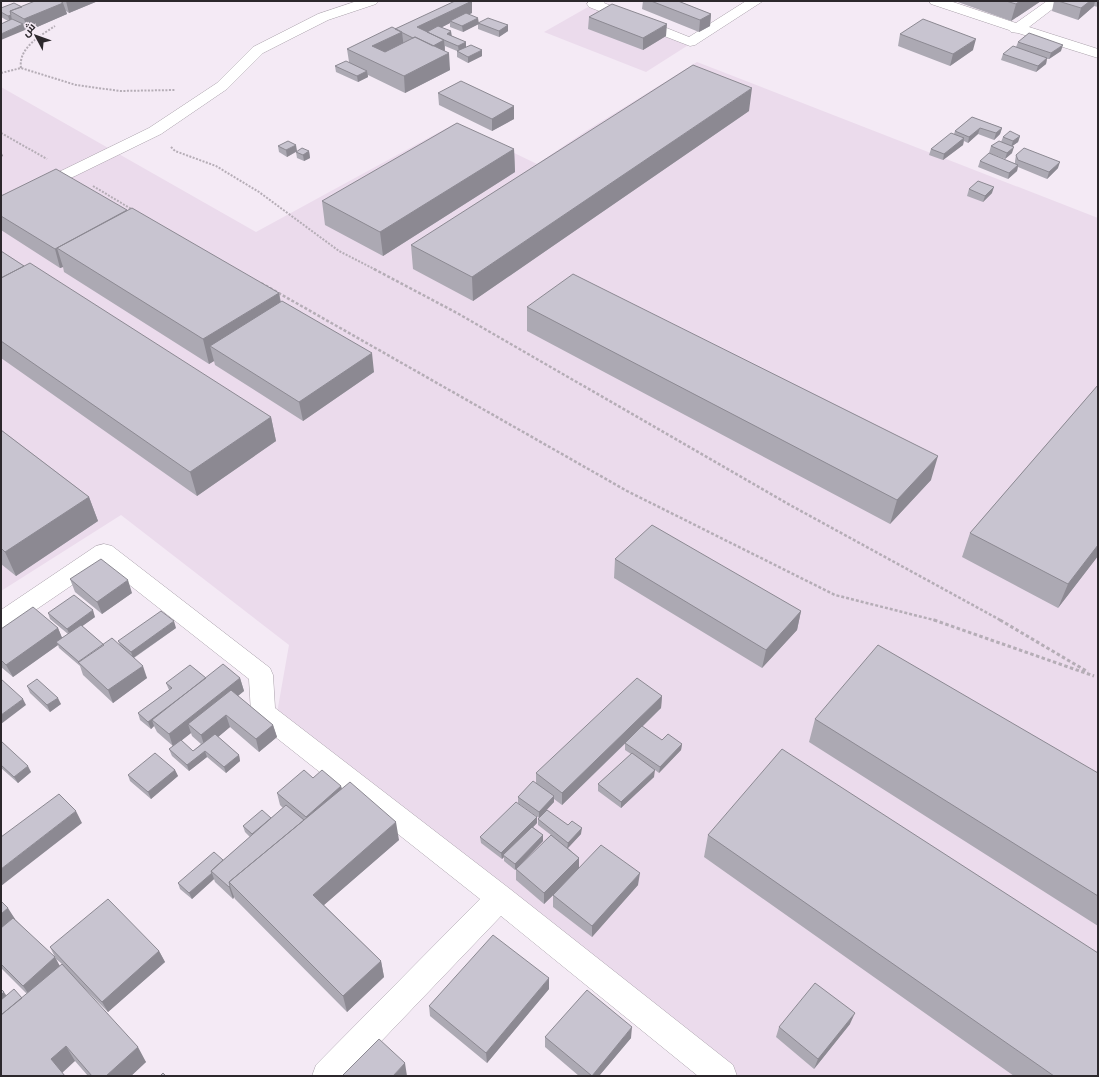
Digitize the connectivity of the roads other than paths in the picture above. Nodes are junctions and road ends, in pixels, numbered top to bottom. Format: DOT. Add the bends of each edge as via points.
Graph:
graph roads {
  1 [pos="371,1"];
  2 [pos="599,1"];
  3 [pos="756,1"];
  4 [pos="936,1"];
  5 [pos="1056,1"];
  6 [pos="1016,28"];
  7 [pos="1098,54"];
  8 [pos="1,202"];
  9 [pos="1,622"];
  10 [pos="500,898"];
  11 [pos="327,1076"];
  12 [pos="722,1076"];
  1 -- 8 [label="street" via="323,17 258,50 222,86 155,130 69,173"];
  2 -- 3 [label="street" via="594,4 690,42"];
  4 -- 6 [label="street"];
  5 -- 6 [label="street"];
  6 -- 7 [label="street"];
  9 -- 10 [label="street" via="104,552 261,676 263,713"];
  10 -- 11 [label="street"];
  10 -- 12 [label="street"];
}
